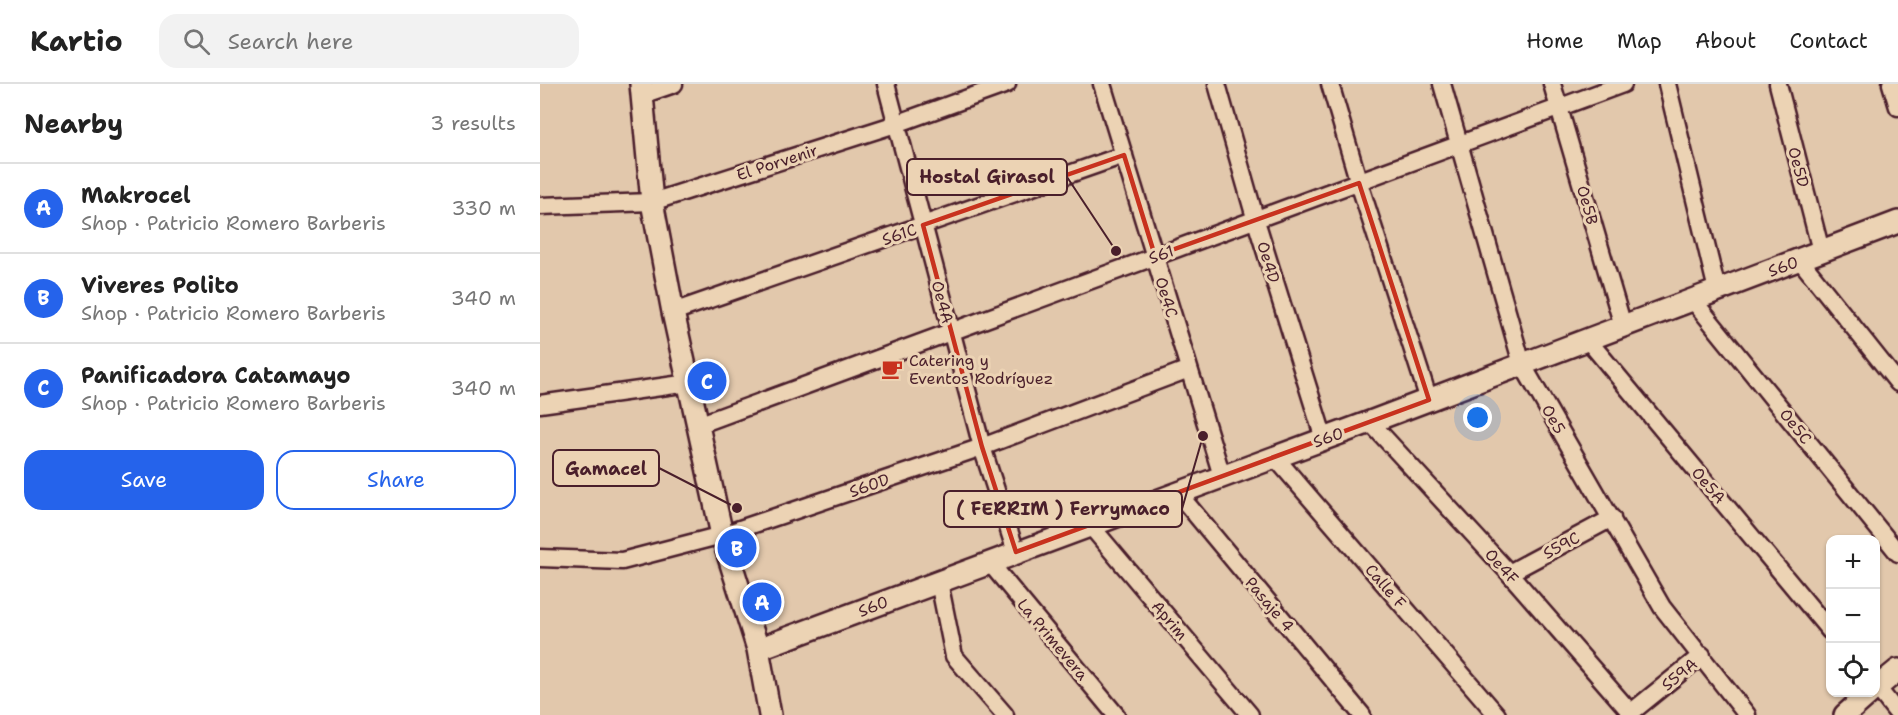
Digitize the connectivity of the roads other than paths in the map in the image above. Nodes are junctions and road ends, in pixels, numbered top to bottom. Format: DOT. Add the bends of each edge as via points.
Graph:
graph roads {
  1 [pos="674,84"];
  2 [pos="886,84"];
  3 [pos="1007,84"];
  4 [pos="1102,84"];
  5 [pos="1217,84"];
  6 [pos="1330,84"];
  7 [pos="1442,84"];
  8 [pos="1552,84"];
  9 [pos="1623,84"];
  10 [pos="1667,84"];
  11 [pos="1778,84"];
  12 [pos="1891,84"];
  13 [pos="642,90"];
  14 [pos="1898,107"];
  15 [pos="1560,108"];
  16 [pos="896,124"];
  17 [pos="1460,145"];
  18 [pos="1124,155"];
  19 [pos="1359,183"];
  20 [pos="652,202"];
  21 [pos="540,206"];
  22 [pos="1256,221"];
  23 [pos="1898,222"];
  24 [pos="923,225"];
  25 [pos="1821,251"];
  26 [pos="1155,256"];
  27 [pos="1800,260"];
  28 [pos="1717,290"];
  29 [pos="1693,300"];
  30 [pos="673,312"];
  31 [pos="1623,326"];
  32 [pos="951,331"];
  33 [pos="1587,339"];
  34 [pos="1522,364"];
  35 [pos="1189,369"];
  36 [pos="689,383"];
  37 [pos="1898,383"];
  38 [pos="1429,400"];
  39 [pos="540,404"];
  40 [pos="1370,422"];
  41 [pos="698,425"];
  42 [pos="1324,439"];
  43 [pos="982,447"];
  44 [pos="1274,456"];
  45 [pos="1222,476"];
  46 [pos="1177,492"];
  47 [pos="1612,518"];
  48 [pos="1090,525"];
  49 [pos="722,535"];
  50 [pos="1016,552"];
  51 [pos="1898,553"];
  52 [pos="540,558"];
  53 [pos="990,563"];
  54 [pos="1509,573"];
  55 [pos="939,582"];
  56 [pos="1826,626"];
  57 [pos="758,650"];
  58 [pos="1702,655"];
  59 [pos="1898,670"];
  60 [pos="1880,685"];
  61 [pos="1880,694"];
  62 [pos="1866,697"];
  63 [pos="1629,714"];
  64 [pos="1898,714"];
  65 [pos="770,715"];
  66 [pos="1005,715"];
  67 [pos="1116,715"];
  68 [pos="1250,715"];
  69 [pos="1362,715"];
  70 [pos="1497,715"];
  71 [pos="1747,715"];
  72 [pos="1845,715"];
  1 -- 13 [label="street"];
  2 -- 16 [label="street, Oe4A"];
  3 -- 16 [label="street, El Porvenir"];
  4 -- 18 [label="street, Oe4C"];
  5 -- 22 [label="street, Oe4D"];
  6 -- 19 [label="street"];
  7 -- 17 [label="street, Oe5"];
  8 -- 15 [label="street, Oe5B"];
  9 -- 15 [label="street, S61"];
  10 -- 28 [label="street"];
  11 -- 25 [label="street, Oe5D"];
  12 -- 14 [label="street"];
  13 -- 20 [label="street"];
  15 -- 17 [label="street, S61"];
  15 -- 31 [label="street, Oe5B"];
  16 -- 20 [label="street, El Porvenir"];
  16 -- 24 [label="street, Oe4A"];
  17 -- 19 [label="street, S61"];
  17 -- 34 [label="street, Oe5"];
  18 -- 24 [label="street, S61C"];
  18 -- 26 [label="street, Oe4C"];
  19 -- 22 [label="street, S61"];
  19 -- 38 [label="street"];
  20 -- 21 [label="street, El Porvenir"];
  20 -- 30 [label="street"];
  22 -- 26 [label="street, S61"];
  22 -- 42 [label="street, Oe4D"];
  23 -- 25 [label="street, S60"];
  24 -- 30 [label="street, S61C"];
  24 -- 32 [label="street, Oe4A"];
  25 -- 27 [label="street, S60"];
  26 -- 32 [label="street, S61"];
  26 -- 35 [label="street, Oe4C"];
  27 -- 28 [label="street, S60"];
  27 -- 37 [label="street"];
  28 -- 29 [label="street, S60"];
  29 -- 31 [label="street, S60"];
  29 -- 51 [label="street, Oe5C"];
  30 -- 36 [label="street"];
  31 -- 33 [label="street, S60"];
  32 -- 41 [label="street, S61"];
  32 -- 43 [label="street, Oe4A"];
  33 -- 34 [label="street, S60"];
  33 -- 56 [label="street, Oe5A"];
  34 -- 38 [label="street, S60"];
  34 -- 47 [label="street, Oe5"];
  35 -- 43 [label="street, S60D"];
  35 -- 45 [label="street, Oe4C"];
  36 -- 39 [label="street"];
  36 -- 41 [label="street"];
  38 -- 40 [label="street, S60"];
  40 -- 42 [label="street, S60"];
  40 -- 54 [label="street, Oe4F"];
  41 -- 49 [label="street"];
  42 -- 44 [label="street, S60"];
  43 -- 49 [label="street, S60D"];
  43 -- 50 [label="street, Oe4A"];
  44 -- 45 [label="street, S60"];
  44 -- 70 [label="street, Calle F"];
  45 -- 46 [label="street, S60"];
  46 -- 48 [label="street, S60"];
  46 -- 69 [label="street, Pasaje 4"];
  47 -- 54 [label="street, S59C"];
  47 -- 58 [label="street, Oe5" via="1662,607"];
  48 -- 50 [label="street, S60"];
  48 -- 68 [label="street, Aprim"];
  49 -- 52 [label="street, S60D" via="622,561"];
  49 -- 57 [label="street"];
  50 -- 53 [label="street, S60"];
  53 -- 55 [label="street, S60"];
  53 -- 67 [label="street, La Primevera"];
  54 -- 63 [label="street, Oe4F"];
  55 -- 57 [label="street, S60"];
  55 -- 66 [label="street" via="954,656"];
  57 -- 65 [label="street"];
  58 -- 63 [label="street, S59A"];
  58 -- 71 [label="street, Oe5"];
  59 -- 60 [label="street"];
  61 -- 64 [label="street"];
  62 -- 72 [label="street"];
}
